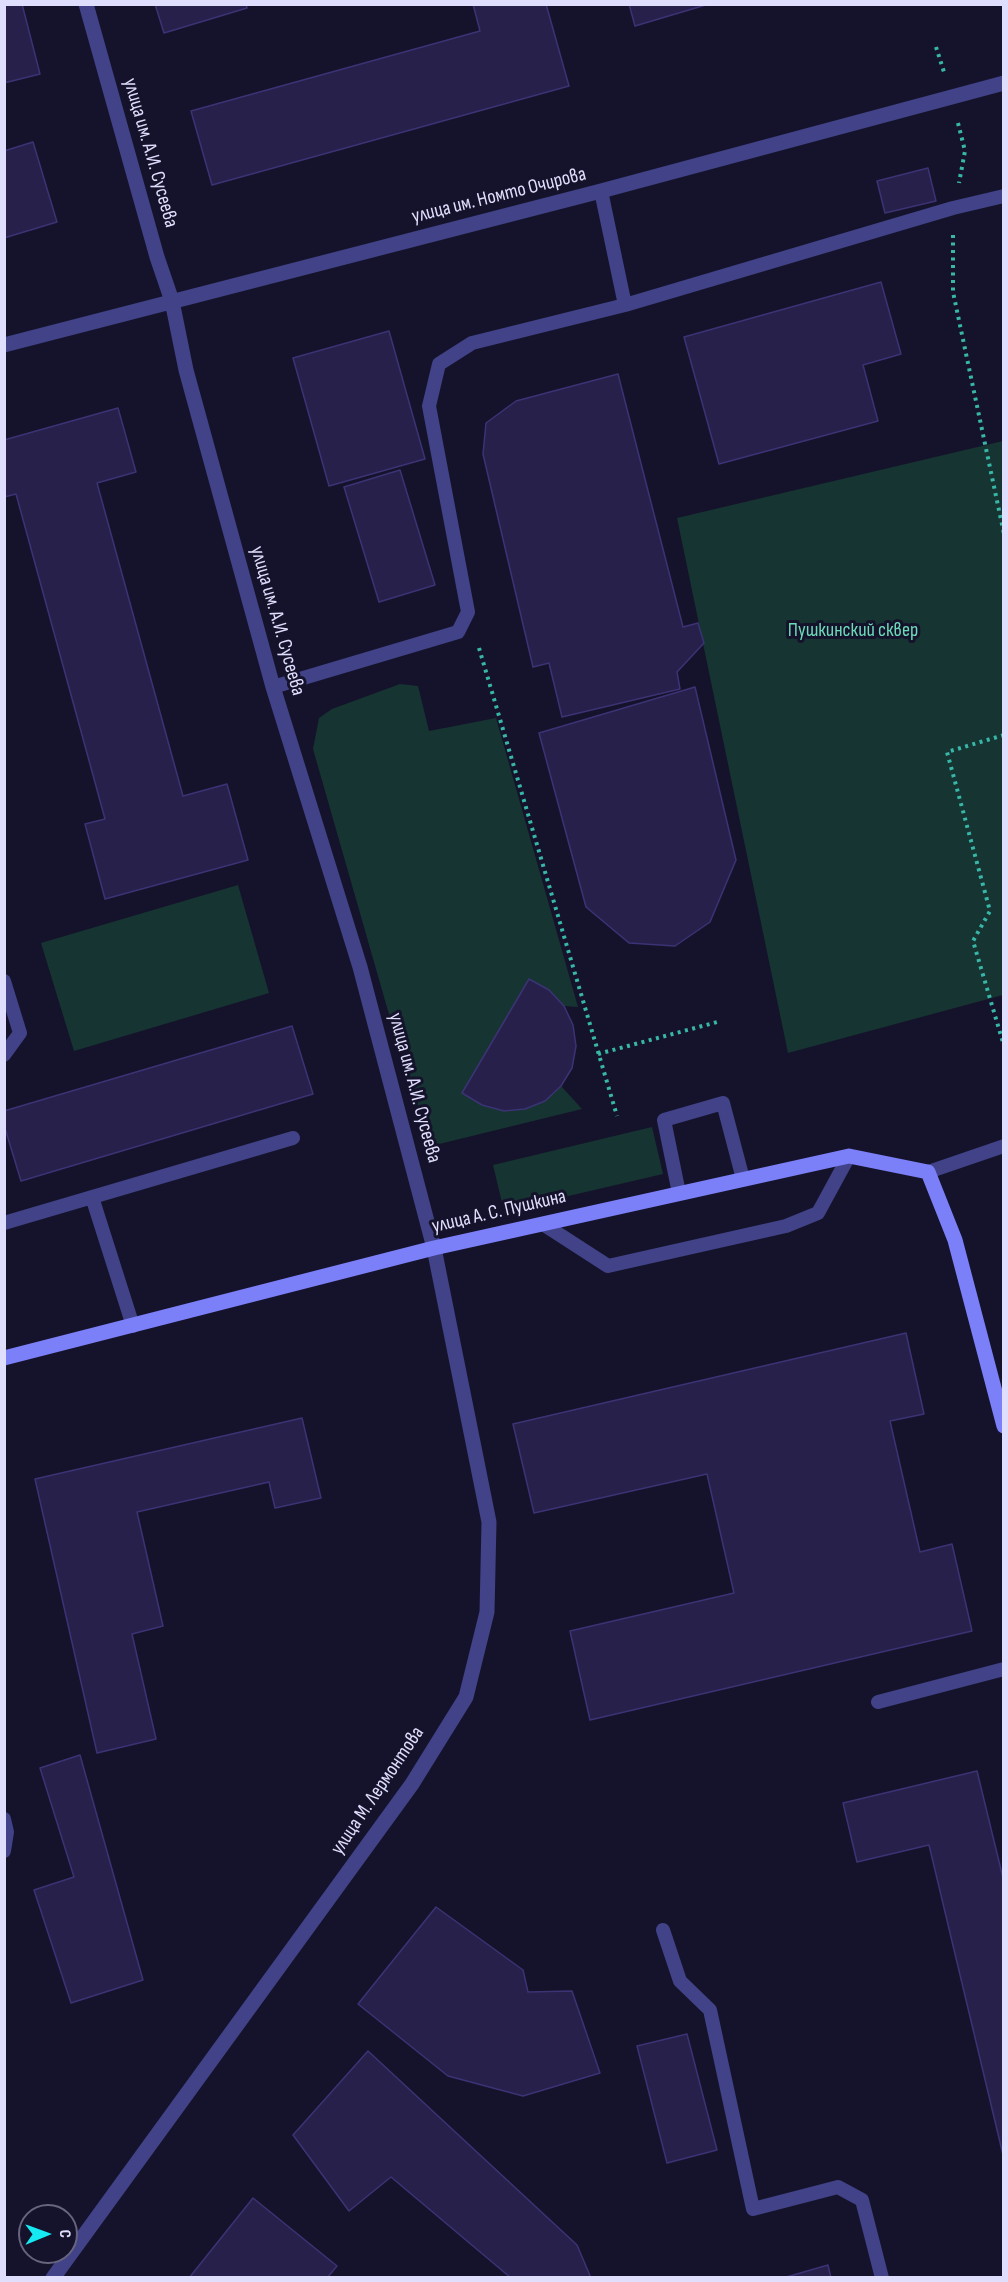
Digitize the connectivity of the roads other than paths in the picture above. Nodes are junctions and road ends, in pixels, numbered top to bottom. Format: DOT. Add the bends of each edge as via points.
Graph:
graph roads {
  1 [pos="86,4"];
  2 [pos="1004,83"];
  3 [pos="601,191"];
  4 [pos="1004,196"];
  5 [pos="172,301"];
  6 [pos="625,304"];
  7 [pos="4,345"];
  8 [pos="273,687"];
  9 [pos="4,981"];
  10 [pos="4,1054"];
  11 [pos="293,1138"];
  12 [pos="1004,1146"];
  13 [pos="849,1156"];
  14 [pos="928,1172"];
  15 [pos="743,1179"];
  16 [pos="679,1193"];
  17 [pos="92,1197"];
  18 [pos="4,1223"];
  19 [pos="543,1224"];
  20 [pos="434,1248"];
  21 [pos="133,1326"];
  22 [pos="4,1358"];
  23 [pos="1004,1426"];
  24 [pos="1004,1669"];
  25 [pos="878,1702"];
  26 [pos="4,1819"];
  27 [pos="4,1851"];
  28 [pos="663,1929"];
  29 [pos="53,2277"];
  30 [pos="882,2277"];
  1 -- 5 [label="street, улица им. А.И. Сусеева"];
  2 -- 3 [label="street, улица им. Номто Очирова"];
  3 -- 5 [label="street, улица им. Номто Очирова"];
  3 -- 6 [label="lane"];
  4 -- 6 [label="lane"];
  5 -- 7 [label="street, улица им. Номто Очирова"];
  5 -- 8 [label="street, улица им. А.И. Сусеева" via="186,370"];
  6 -- 8 [label="lane" via="472,343 439,364 429,406 468,612 458,632"];
  8 -- 20 [label="street, улица им. А.И. Сусеева" via="360,967"];
  9 -- 10 [label="lane" via="20,1032"];
  11 -- 17 [label="lane"];
  12 -- 14 [label="lane"];
  13 -- 14 [label="main road, улица А. С. Пушкина"];
  13 -- 15 [label="main road, улица А. С. Пушкина"];
  13 -- 19 [label="lane" via="818,1213 786,1226 608,1266"];
  14 -- 23 [label="main road" via="955,1240"];
  15 -- 16 [label="main road, улица А. С. Пушкина"];
  15 -- 16 [label="lane" via="723,1103 664,1120"];
  16 -- 19 [label="main road, улица А. С. Пушкина"];
  17 -- 18 [label="lane"];
  17 -- 21 [label="lane"];
  19 -- 20 [label="main road, улица А. С. Пушкина"];
  20 -- 21 [label="main road, улица А. С. Пушкина"];
  20 -- 29 [label="street, улица М. Лермонтова" via="489,1522 487,1612 466,1697 412,1784"];
  21 -- 22 [label="main road, улица А. С. Пушкина"];
  24 -- 25 [label="lane"];
  26 -- 27 [label="lane"];
  28 -- 30 [label="lane" via="680,1981 710,2010 753,2209 838,2187 862,2200"];
}
